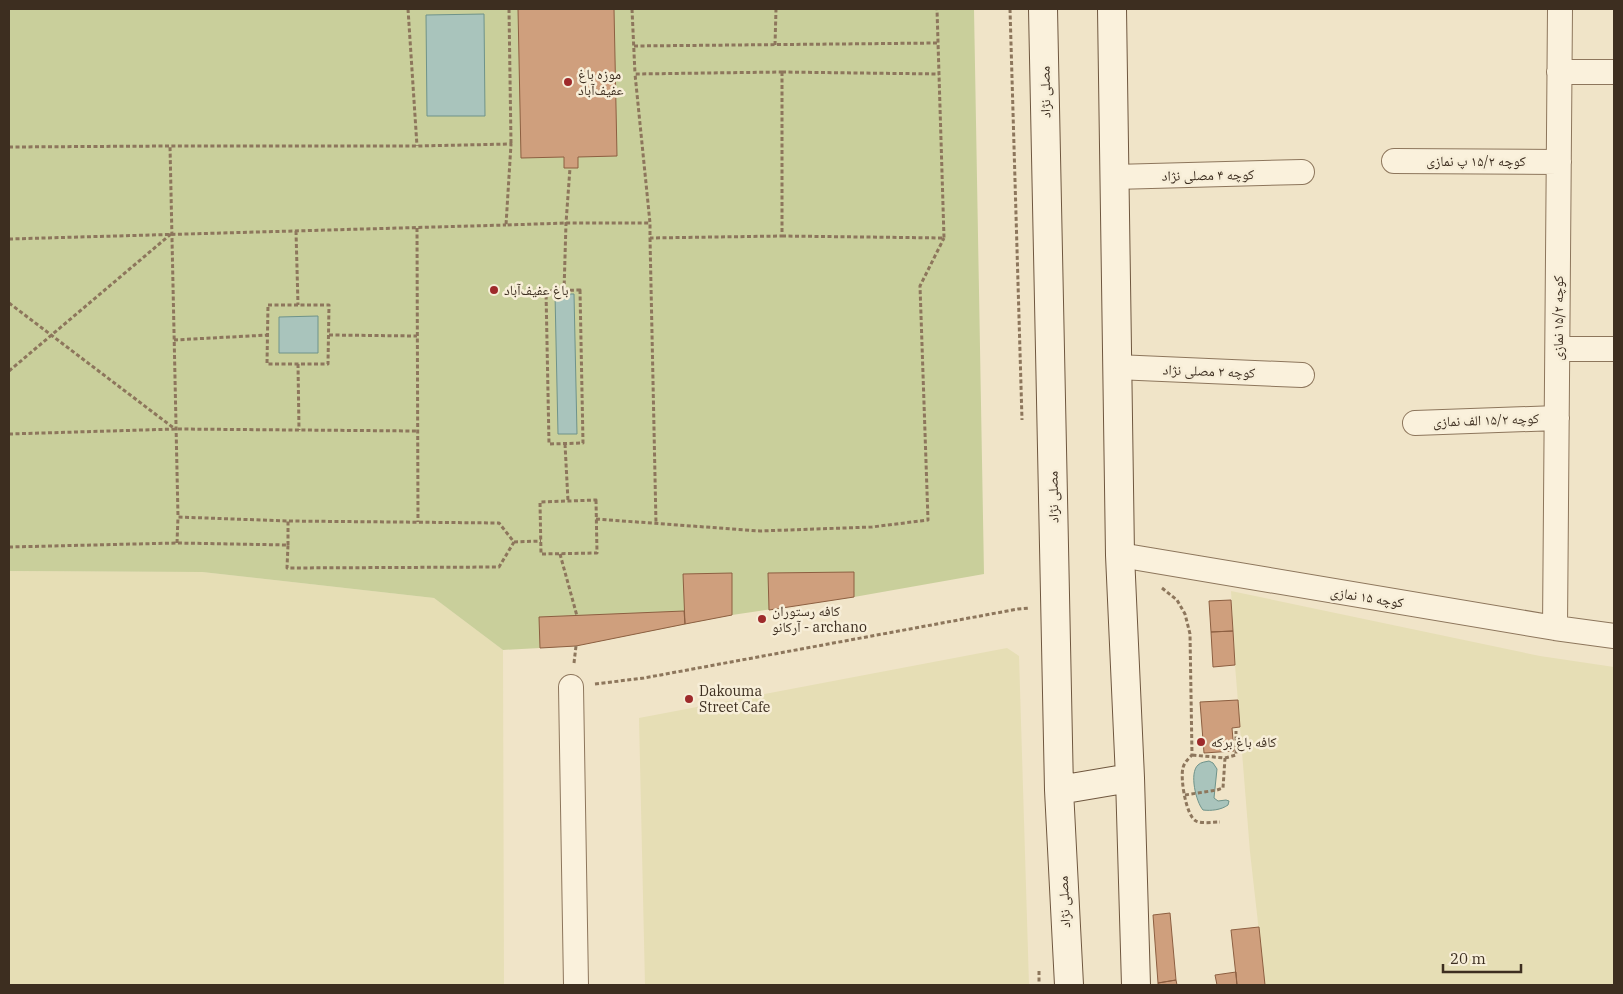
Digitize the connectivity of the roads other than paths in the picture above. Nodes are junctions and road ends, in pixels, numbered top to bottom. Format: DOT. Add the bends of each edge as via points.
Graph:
graph roads {
  1 [pos="1043,9"];
  2 [pos="1112,9"];
  3 [pos="1560,9"];
  4 [pos="1559,72"];
  5 [pos="1614,72"];
  6 [pos="1394,160"];
  7 [pos="1559,162"];
  8 [pos="1302,172"];
  9 [pos="1114,177"];
  10 [pos="1558,348"];
  11 [pos="1614,349"];
  12 [pos="1116,367"];
  13 [pos="1302,375"];
  14 [pos="1558,418"];
  15 [pos="1416,423"];
  16 [pos="1120,555"];
  17 [pos="1555,628"];
  18 [pos="1614,636"];
  19 [pos="571,687"];
  20 [pos="1130,778"];
  21 [pos="1059,790"];
  22 [pos="576,985"];
  23 [pos="1069,985"];
  24 [pos="1136,985"];
  1 -- 21 [label="main road, مصلی نژاد"];
  2 -- 9 [label="main road"];
  3 -- 4 [label="street, کوچه ۱۵/۲ نمازی"];
  4 -- 5 [label="street"];
  4 -- 7 [label="street, کوچه ۱۵/۲ نمازی"];
  6 -- 7 [label="street, کوچه ۱۵/۲ پ نمازی"];
  7 -- 10 [label="street, کوچه ۱۵/۲ نمازی"];
  8 -- 9 [label="street, کوچه ۴ مصلی نژاد"];
  9 -- 12 [label="main road"];
  10 -- 11 [label="street"];
  10 -- 14 [label="street, کوچه ۱۵/۲ نمازی"];
  12 -- 13 [label="street, کوچه ۲ مصلی نژاد"];
  12 -- 16 [label="main road"];
  14 -- 15 [label="street, کوچه ۱۵/۲ الف نمازی"];
  14 -- 17 [label="street, کوچه ۱۵/۲ نمازی"];
  16 -- 17 [label="street, کوچه ۱۵ نمازی"];
  16 -- 20 [label="main road"];
  17 -- 18 [label="street, کوچه ۱۵ نمازی"];
  19 -- 22 [label="street"];
  20 -- 21 [label="main road"];
  20 -- 24 [label="main road"];
  21 -- 23 [label="main road, مصلی نژاد"];
}
